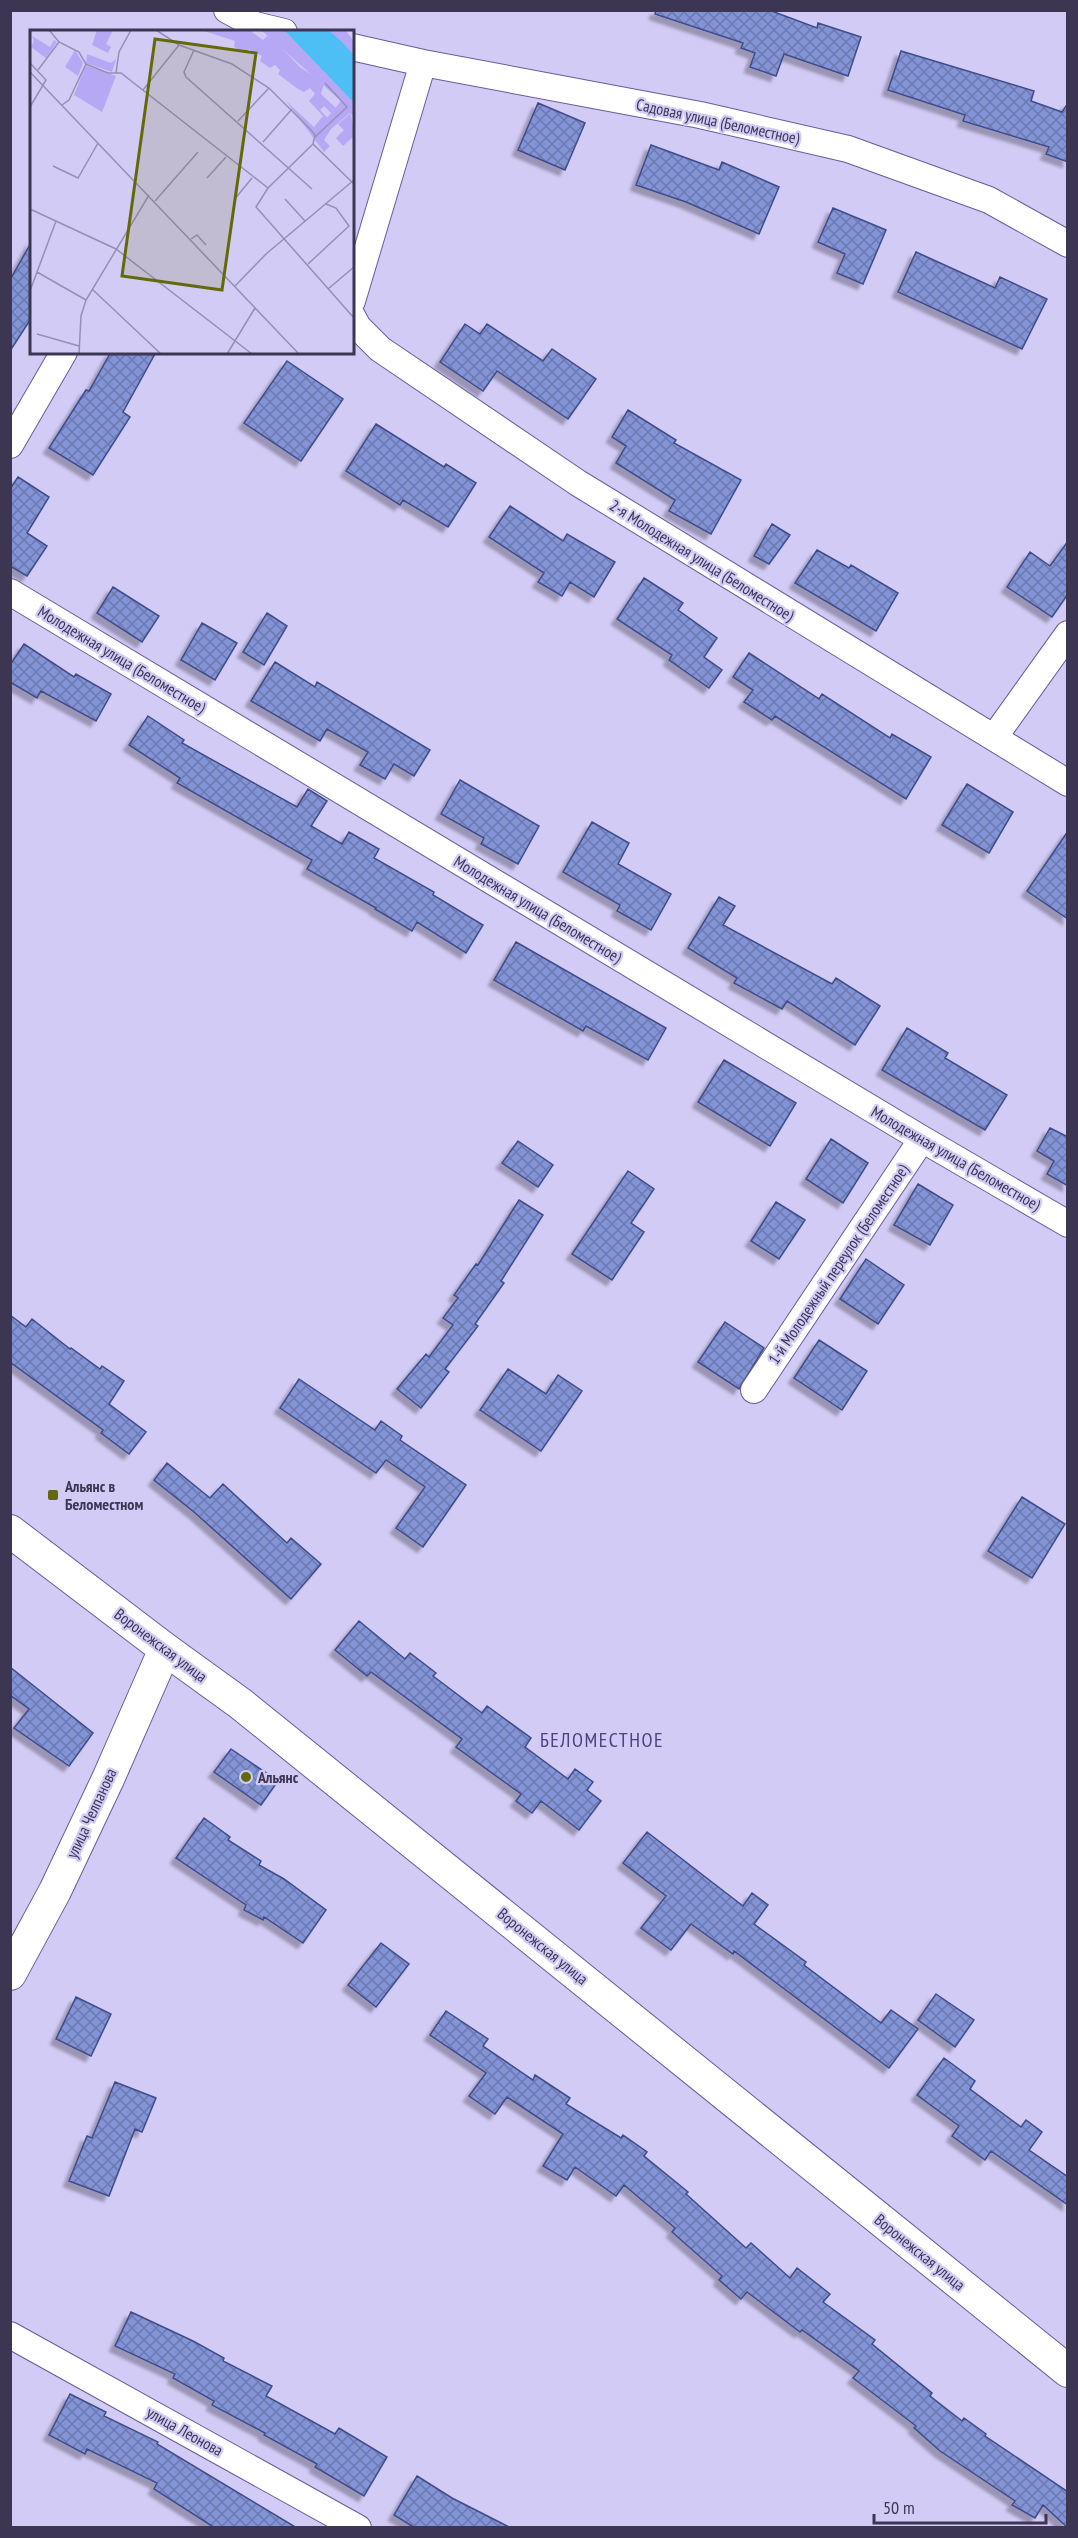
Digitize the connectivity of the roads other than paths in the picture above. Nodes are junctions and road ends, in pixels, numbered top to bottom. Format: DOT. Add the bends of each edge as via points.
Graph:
graph roads {
  1 [pos="227,10"];
  2 [pos="253,28"];
  3 [pos="268,30"];
  4 [pos="354,47"];
  5 [pos="423,63"];
  6 [pos="1068,244"];
  7 [pos="354,294"];
  8 [pos="354,320"];
  9 [pos="63,354"];
  10 [pos="10,445"];
  11 [pos="10,592"];
  12 [pos="1068,634"];
  13 [pos="995,736"];
  14 [pos="1068,783"];
  15 [pos="922,1139"];
  16 [pos="1068,1224"];
  17 [pos="754,1390"];
  18 [pos="10,1531"];
  19 [pos="165,1649"];
  20 [pos="10,1974"];
  21 [pos="10,2335"];
  22 [pos="1068,2371"];
  23 [pos="358,2528"];
  1 -- 2 [label="street"];
  2 -- 3 [label="street"];
  4 -- 5 [label="street, Садовая улица (Беломестное)"];
  5 -- 6 [label="street, Садовая улица (Беломестное)" via="700,115 848,149 989,200"];
  5 -- 7 [label="street"];
  8 -- 13 [label="street, 2-я Молодежная улица (Беломестное)" via="380,350 578,483"];
  9 -- 10 [label="street"];
  11 -- 15 [label="street, Молодежная улица (Беломестное)"];
  12 -- 13 [label="street"];
  13 -- 14 [label="street, 2-я Молодежная улица (Беломестное)"];
  15 -- 16 [label="street, Молодежная улица (Беломестное)"];
  15 -- 17 [label="street, 1-й Молодежный переулок (Беломестное)"];
  18 -- 19 [label="street, Воронежская улица"];
  19 -- 20 [label="street, улица Челпанова" via="104,1789"];
  19 -- 22 [label="street, Воронежская улица" via="323,1769"];
  21 -- 23 [label="street, улица Леонова"];
}
